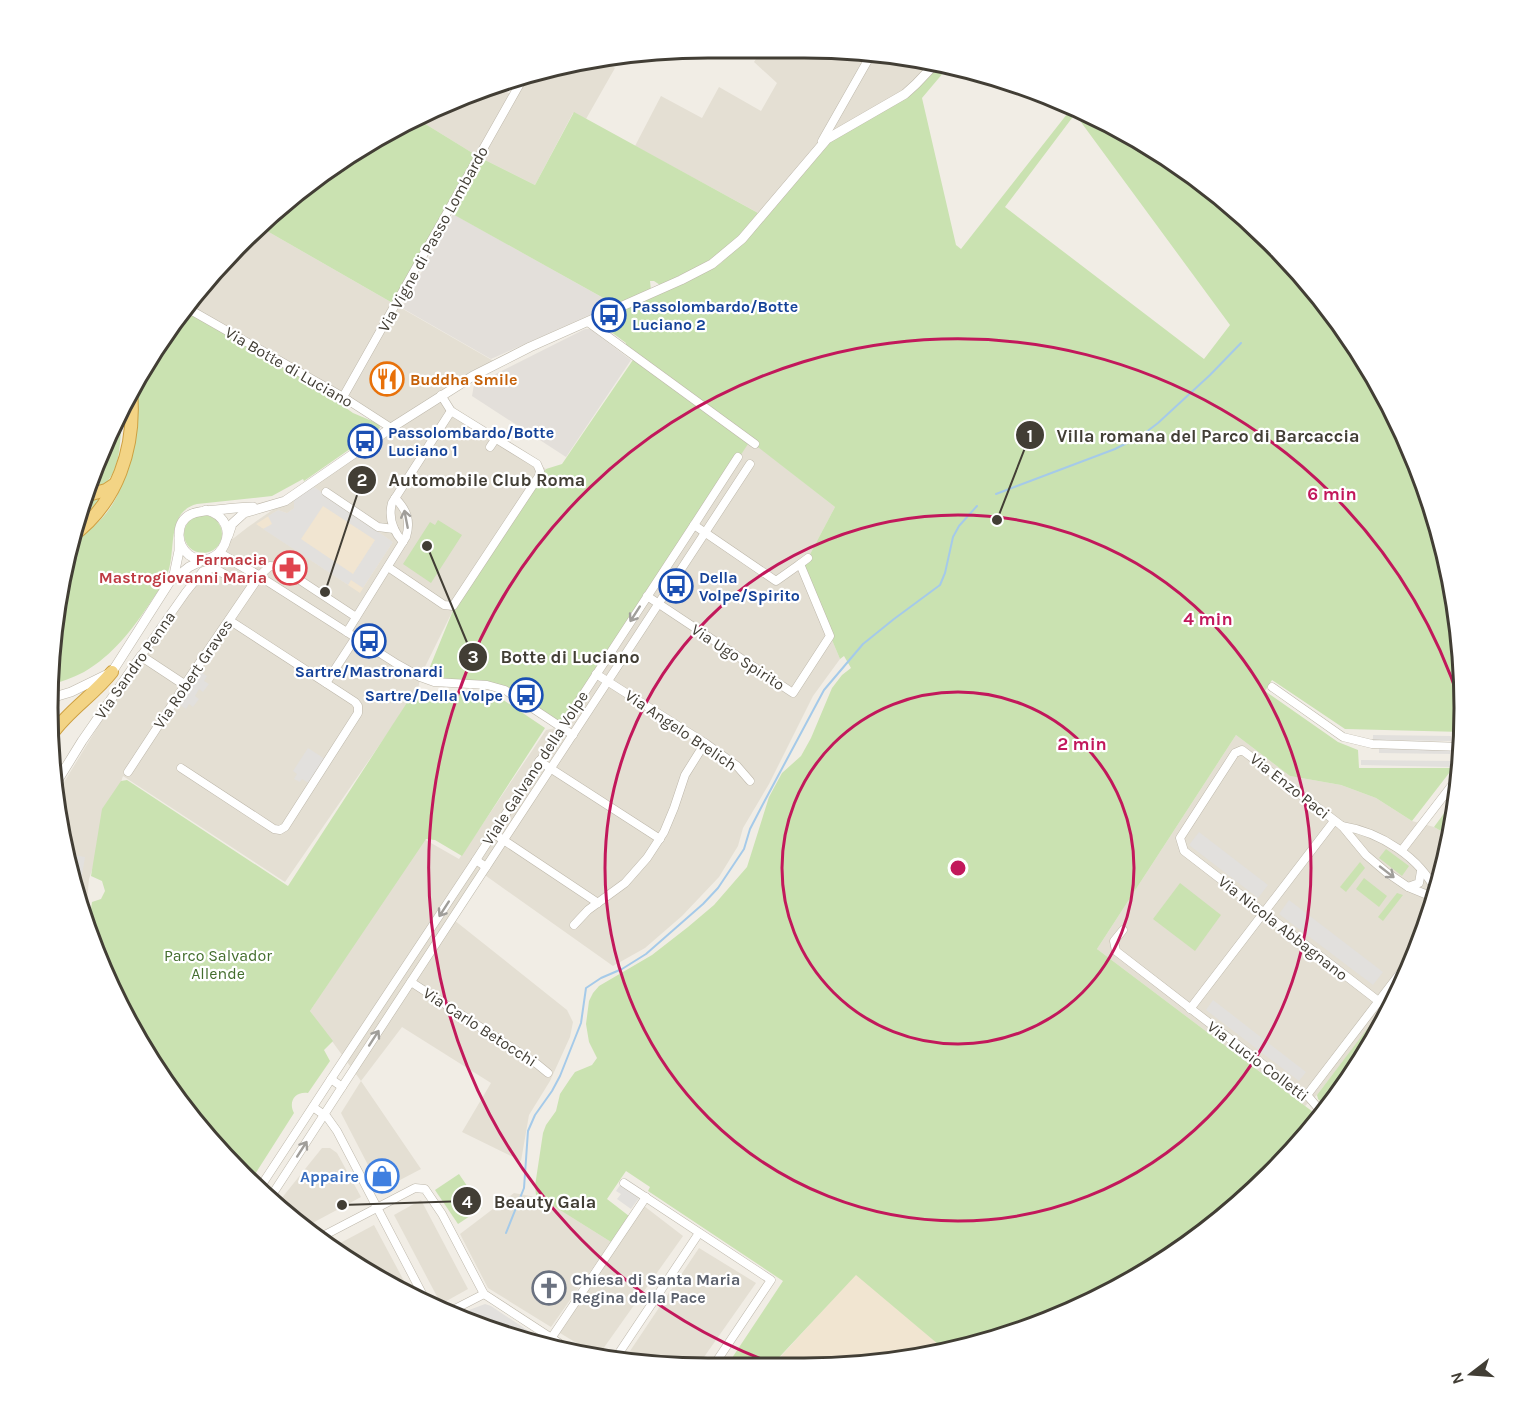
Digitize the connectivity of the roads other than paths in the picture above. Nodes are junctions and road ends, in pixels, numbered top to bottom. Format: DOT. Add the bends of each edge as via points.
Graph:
graph roads {
  1 [pos="867,62"];
  2 [pos="929,70"];
  3 [pos="518,88"];
  4 [pos="816,150"];
  5 [pos="194,312"];
  6 [pos="588,322"];
  7 [pos="441,395"];
  8 [pos="343,397"];
  9 [pos="132,409"];
  10 [pos="451,411"];
  11 [pos="391,428"];
  12 [pos="496,438"];
  13 [pos="755,444"];
  14 [pos="490,447"];
  15 [pos="738,457"];
  16 [pos="750,464"];
  17 [pos="116,483"];
  18 [pos="326,492"];
  19 [pos="95,493"];
  20 [pos="395,498"];
  21 [pos="267,507"];
  22 [pos="206,510"];
  23 [pos="86,523"];
  24 [pos="694,525"];
  25 [pos="394,529"];
  26 [pos="706,534"];
  27 [pos="228,536"];
  28 [pos="179,538"];
  29 [pos="403,542"];
  30 [pos="219,553"];
  31 [pos="808,558"];
  32 [pos="205,559"];
  33 [pos="800,564"];
  34 [pos="388,567"];
  35 [pos="259,576"];
  36 [pos="231,578"];
  37 [pos="168,585"];
  38 [pos="647,596"];
  39 [pos="659,605"];
  40 [pos="356,617"];
  41 [pos="229,620"];
  42 [pos="347,632"];
  43 [pos="356,637"];
  44 [pos="141,656"];
  45 [pos="112,672"];
  46 [pos="596,674"];
  47 [pos="608,681"];
  48 [pos="326,683"];
  49 [pos="185,685"];
  50 [pos="1272,687"];
  51 [pos="59,696"];
  52 [pos="59,724"];
  53 [pos="561,727"];
  54 [pos="573,735"];
  55 [pos="705,743"];
  56 [pos="1453,749"];
  57 [pos="539,761"];
  58 [pos="181,768"];
  59 [pos="551,768"];
  60 [pos="128,772"];
  61 [pos="62,774"];
  62 [pos="750,781"];
  63 [pos="1449,788"];
  64 [pos="1334,820"];
  65 [pos="1342,826"];
  66 [pos="493,833"];
  67 [pos="1377,837"];
  68 [pos="660,839"];
  69 [pos="504,840"];
  70 [pos="1180,843"];
  71 [pos="1402,850"];
  72 [pos="1366,855"];
  73 [pos="476,860"];
  74 [pos="486,867"];
  75 [pos="1421,870"];
  76 [pos="1430,883"];
  77 [pos="1408,888"];
  78 [pos="1426,895"];
  79 [pos="598,903"];
  80 [pos="1264,914"];
  81 [pos="574,925"];
  82 [pos="1123,930"];
  83 [pos="1395,979"];
  84 [pos="411,982"];
  85 [pos="1378,1001"];
  86 [pos="1383,1005"];
  87 [pos="1190,1009"];
  88 [pos="548,1073"];
  89 [pos="331,1079"];
  90 [pos="342,1087"];
  91 [pos="1307,1095"];
  92 [pos="313,1107"];
  93 [pos="1317,1107"];
  94 [pos="324,1115"];
  95 [pos="264,1181"];
  96 [pos="624,1183"];
  97 [pos="275,1191"];
  98 [pos="646,1197"];
  99 [pos="378,1208"];
  100 [pos="699,1233"];
  101 [pos="328,1234"];
  102 [pos="421,1291"];
  103 [pos="484,1294"];
  104 [pos="458,1307"];
  105 [pos="552,1337"];
  106 [pos="620,1352"];
  107 [pos="719,1358"];
  1 -- 4 [label="street"];
  2 -- 4 [label="street" via="904,94 834,134"];
  3 -- 8 [label="street, Via Vigne di Passo Lombardo"];
  4 -- 6 [label="street" via="727,254 694,274"];
  5 -- 8 [label="street, Via Botte di Luciano"];
  6 -- 7 [label="street" via="517,353"];
  6 -- 13 [label="street"];
  7 -- 10 [label="street"];
  7 -- 11 [label="street"];
  8 -- 11 [label="street, Via Botte di Luciano"];
  9 -- 17 [label="highway" via="124,466"];
  10 -- 12 [label="street"];
  10 -- 20 [label="street"];
  11 -- 21 [label="street" via="285,501"];
  12 -- 14 [label="street"];
  12 -- 34 [label="street" via="537,464 540,473 455,604 444,605"];
  15 -- 24 [label="street, Viale Galvano della Volpe"];
  16 -- 26 [label="street, Viale Galvano della Volpe"];
  17 -- 19 [label="highway"];
  17 -- 23 [label="highway"];
  18 -- 25 [label="street" via="378,527"];
  20 -- 25 [label="street" via="391,510"];
  29 -- 20 [label="street, one-way" via="408,518"];
  21 -- 22 [label="street"];
  21 -- 27 [label="street" via="239,517"];
  22 -- 27 [label="street" via="221,518"];
  22 -- 28 [label="street" via="184,519"];
  24 -- 26 [label="street"];
  24 -- 38 [label="street, Viale Galvano della Volpe"];
  25 -- 29 [label="street"];
  26 -- 33 [label="street" via="776,581"];
  26 -- 39 [label="street, Viale Galvano della Volpe"];
  27 -- 30 [label="street"];
  28 -- 32 [label="street" via="190,555"];
  28 -- 37 [label="street" via="177,566"];
  29 -- 34 [label="street"];
  30 -- 32 [label="street"];
  30 -- 35 [label="street"];
  31 -- 33 [label="street"];
  32 -- 37 [label="street"];
  33 -- 39 [label="street, Via Ugo Spirito" via="830,636 793,693"];
  34 -- 40 [label="street"];
  35 -- 40 [label="street" via="270,566 280,567"];
  35 -- 41 [label="street, Via Robert Graves"];
  35 -- 42 [label="street"];
  36 -- 44 [label="street, Via Sandro Penna" via="214,568 203,572"];
  37 -- 45 [label="street"];
  38 -- 39 [label="street, Via Ugo Spirito"];
  38 -- 46 [label="street, Viale Galvano della Volpe, one-way"];
  39 -- 47 [label="street, Viale Galvano della Volpe"];
  40 -- 42 [label="street"];
  41 -- 48 [label="street"];
  41 -- 49 [label="street, Via Robert Graves"];
  42 -- 43 [label="street"];
  43 -- 48 [label="street"];
  43 -- 53 [label="street" via="425,679 505,690"];
  44 -- 49 [label="street"];
  44 -- 61 [label="street, Via Sandro Penna"];
  45 -- 51 [label="street"];
  45 -- 52 [label="highway"];
  46 -- 47 [label="street, Via Angelo Brelich"];
  46 -- 53 [label="street, Viale Galvano della Volpe"];
  47 -- 54 [label="street, Viale Galvano della Volpe"];
  47 -- 55 [label="street, Via Angelo Brelich"];
  48 -- 58 [label="street" via="356,703 358,713 284,829 274,829"];
  49 -- 60 [label="street, Via Robert Graves"];
  50 -- 56 [label="street" via="1343,737 1372,744"];
  53 -- 54 [label="street"];
  53 -- 57 [label="street, Viale Galvano della Volpe"];
  54 -- 59 [label="street, Viale Galvano della Volpe"];
  55 -- 62 [label="street, Via Angelo Brelich" via="740,768"];
  55 -- 68 [label="street" via="685,775"];
  57 -- 59 [label="street"];
  57 -- 66 [label="street, Viale Galvano della Volpe"];
  59 -- 68 [label="street"];
  59 -- 69 [label="street, Viale Galvano della Volpe"];
  63 -- 71 [label="street"];
  64 -- 65 [label="street, Via Enzo Paci"];
  64 -- 70 [label="street, Via Enzo Paci" via="1242,750 1235,753"];
  64 -- 80 [label="street, Via Lucio Colletti"];
  65 -- 67 [label="street, Via Enzo Paci"];
  65 -- 72 [label="street, Via Enzo Paci"];
  66 -- 69 [label="street"];
  66 -- 73 [label="street, Viale Galvano della Volpe"];
  67 -- 71 [label="street, Via Enzo Paci"];
  67 -- 72 [label="street" via="1367,846"];
  68 -- 79 [label="street" via="631,878"];
  69 -- 74 [label="street, Viale Galvano della Volpe"];
  69 -- 79 [label="street"];
  70 -- 80 [label="street, Via Nicola Abbagnano" via="1184,852"];
  71 -- 75 [label="street, Via Enzo Paci"];
  72 -- 77 [label="street, Via Enzo Paci, one-way"];
  73 -- 74 [label="street, Viale Galvano della Volpe"];
  73 -- 89 [label="street, Viale Galvano della Volpe, one-way"];
  74 -- 84 [label="street, Viale Galvano della Volpe"];
  75 -- 76 [label="street, Via Enzo Paci"];
  75 -- 77 [label="street" via="1419,883"];
  77 -- 78 [label="street, Via Enzo Paci"];
  79 -- 81 [label="street"];
  80 -- 85 [label="street, Via Nicola Abbagnano"];
  80 -- 87 [label="street, Via Lucio Colletti"];
  82 -- 87 [label="street, Via Lucio Colletti" via="1114,941 1116,951"];
  83 -- 85 [label="street"];
  84 -- 88 [label="street, Via Carlo Betocchi"];
  90 -- 84 [label="street, Viale Galvano della Volpe, one-way"];
  85 -- 86 [label="street, Via Nicola Abbagnano"];
  85 -- 91 [label="street"];
  87 -- 91 [label="street, Via Lucio Colletti"];
  89 -- 90 [label="street"];
  89 -- 92 [label="street, Viale Galvano della Volpe"];
  90 -- 94 [label="street, Viale Galvano della Volpe"];
  91 -- 93 [label="street, Via Lucio Colletti"];
  92 -- 94 [label="street"];
  92 -- 95 [label="street, Viale Galvano della Volpe"];
  97 -- 94 [label="street, Viale Galvano della Volpe, one-way"];
  94 -- 99 [label="street" via="337,1131"];
  96 -- 98 [label="street"];
  98 -- 100 [label="street"];
  98 -- 105 [label="street"];
  99 -- 101 [label="street"];
  99 -- 102 [label="street"];
  99 -- 103 [label="street" via="415,1188 425,1189"];
  100 -- 106 [label="street"];
  100 -- 107 [label="street" via="771,1280"];
  103 -- 104 [label="street"];
  103 -- 105 [label="street"];
}
